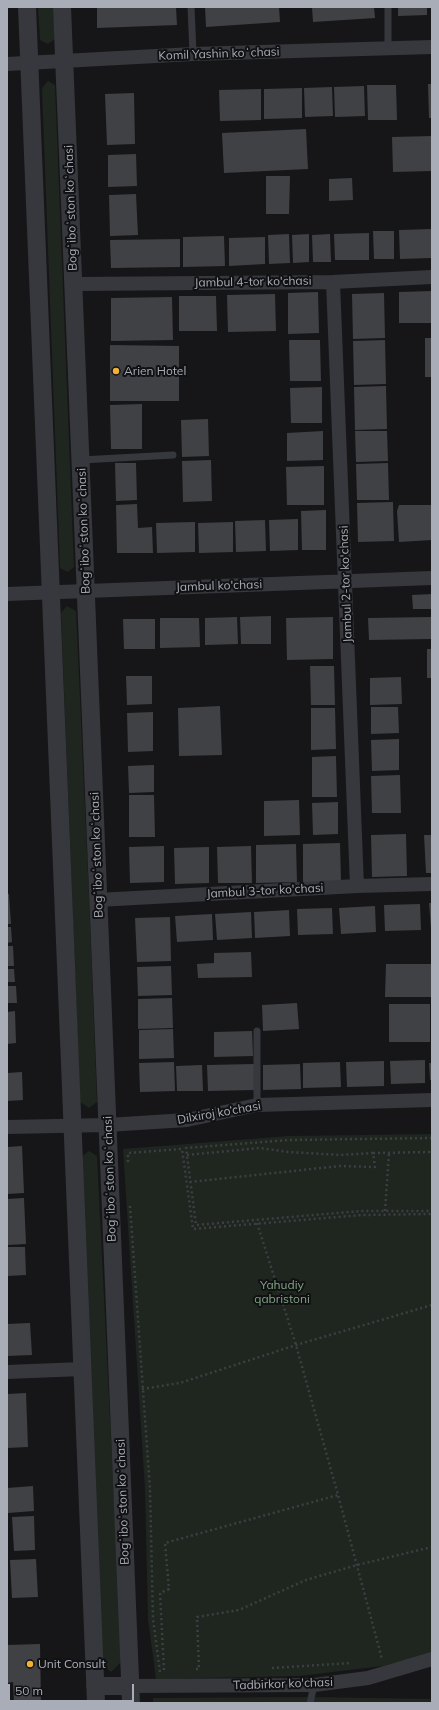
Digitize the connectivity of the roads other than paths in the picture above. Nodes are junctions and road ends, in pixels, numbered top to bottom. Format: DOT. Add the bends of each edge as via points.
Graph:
graph roads {
  1 [pos="27,7"];
  2 [pos="62,7"];
  3 [pos="191,7"];
  4 [pos="388,7"];
  5 [pos="432,47"];
  6 [pos="388,48"];
  7 [pos="193,54"];
  8 [pos="65,61"];
  9 [pos="30,63"];
  10 [pos="7,64"];
  11 [pos="432,276"];
  12 [pos="333,282"];
  13 [pos="74,284"];
  14 [pos="173,455"];
  15 [pos="81,460"];
  16 [pos="432,578"];
  17 [pos="346,581"];
  18 [pos="86,591"];
  19 [pos="51,593"];
  20 [pos="7,594"];
  21 [pos="432,884"];
  22 [pos="357,886"];
  23 [pos="98,900"];
  24 [pos="257,1031"];
  25 [pos="432,1100"];
  26 [pos="257,1105"];
  27 [pos="107,1125"];
  28 [pos="72,1126"];
  29 [pos="7,1127"];
  30 [pos="82,1369"];
  31 [pos="7,1372"];
  32 [pos="432,1659"];
  33 [pos="314,1685"];
  34 [pos="95,1694"];
  35 [pos="130,1694"];
  36 [pos="310,1703"];
  1 -- 9 [label="street"];
  2 -- 8 [label="street, Bogʻiboʻston koʻchasi"];
  3 -- 7 [label="lane"];
  4 -- 6 [label="lane"];
  5 -- 6 [label="street, Komil Yashin koʻchasi"];
  6 -- 7 [label="street, Komil Yashin koʻchasi"];
  7 -- 8 [label="street, Komil Yashin koʻchasi"];
  8 -- 9 [label="street, Komil Yashin koʻchasi"];
  8 -- 13 [label="street, Bogʻiboʻston koʻchasi"];
  9 -- 10 [label="street, Komil Yashin koʻchasi"];
  9 -- 19 [label="street"];
  11 -- 12 [label="street, Jambul 4-tor ko'chasi"];
  12 -- 13 [label="street, Jambul 4-tor ko'chasi"];
  12 -- 17 [label="street, Jambul 2-tor ko'chasi"];
  13 -- 15 [label="street, Bogʻiboʻston koʻchasi"];
  14 -- 15 [label="lane"];
  15 -- 18 [label="street, Bogʻiboʻston koʻchasi"];
  16 -- 17 [label="street, Jambul ko'chasi"];
  17 -- 18 [label="street, Jambul ko'chasi"];
  17 -- 22 [label="street, Jambul 2-tor ko'chasi"];
  18 -- 19 [label="street, Jambul ko'chasi"];
  18 -- 23 [label="street, Bogʻiboʻston koʻchasi"];
  19 -- 20 [label="street, Jambul ko'chasi"];
  19 -- 28 [label="street"];
  21 -- 22 [label="street, Jambul 3-tor ko'chasi"];
  22 -- 23 [label="street, Jambul 3-tor ko'chasi"];
  23 -- 27 [label="street, Bogʻiboʻston koʻchasi"];
  24 -- 26 [label="lane"];
  25 -- 26 [label="street, Dilxiroj ko‘chasi"];
  26 -- 27 [label="street, Dilxiroj ko‘chasi" via="187,1120"];
  27 -- 28 [label="street, Dilxiroj ko‘chasi"];
  27 -- 35 [label="street, Bogʻiboʻston koʻchasi"];
  28 -- 29 [label="street, Dilxiroj ko‘chasi"];
  28 -- 30 [label="street"];
  30 -- 31 [label="street"];
  30 -- 34 [label="street"];
  32 -- 33 [label="street, Tadbirkor ko'chasi" via="368,1678"];
  33 -- 35 [label="street, Tadbirkor ko'chasi"];
  33 -- 36 [label="lane"];
  34 -- 35 [label="street"];
}
